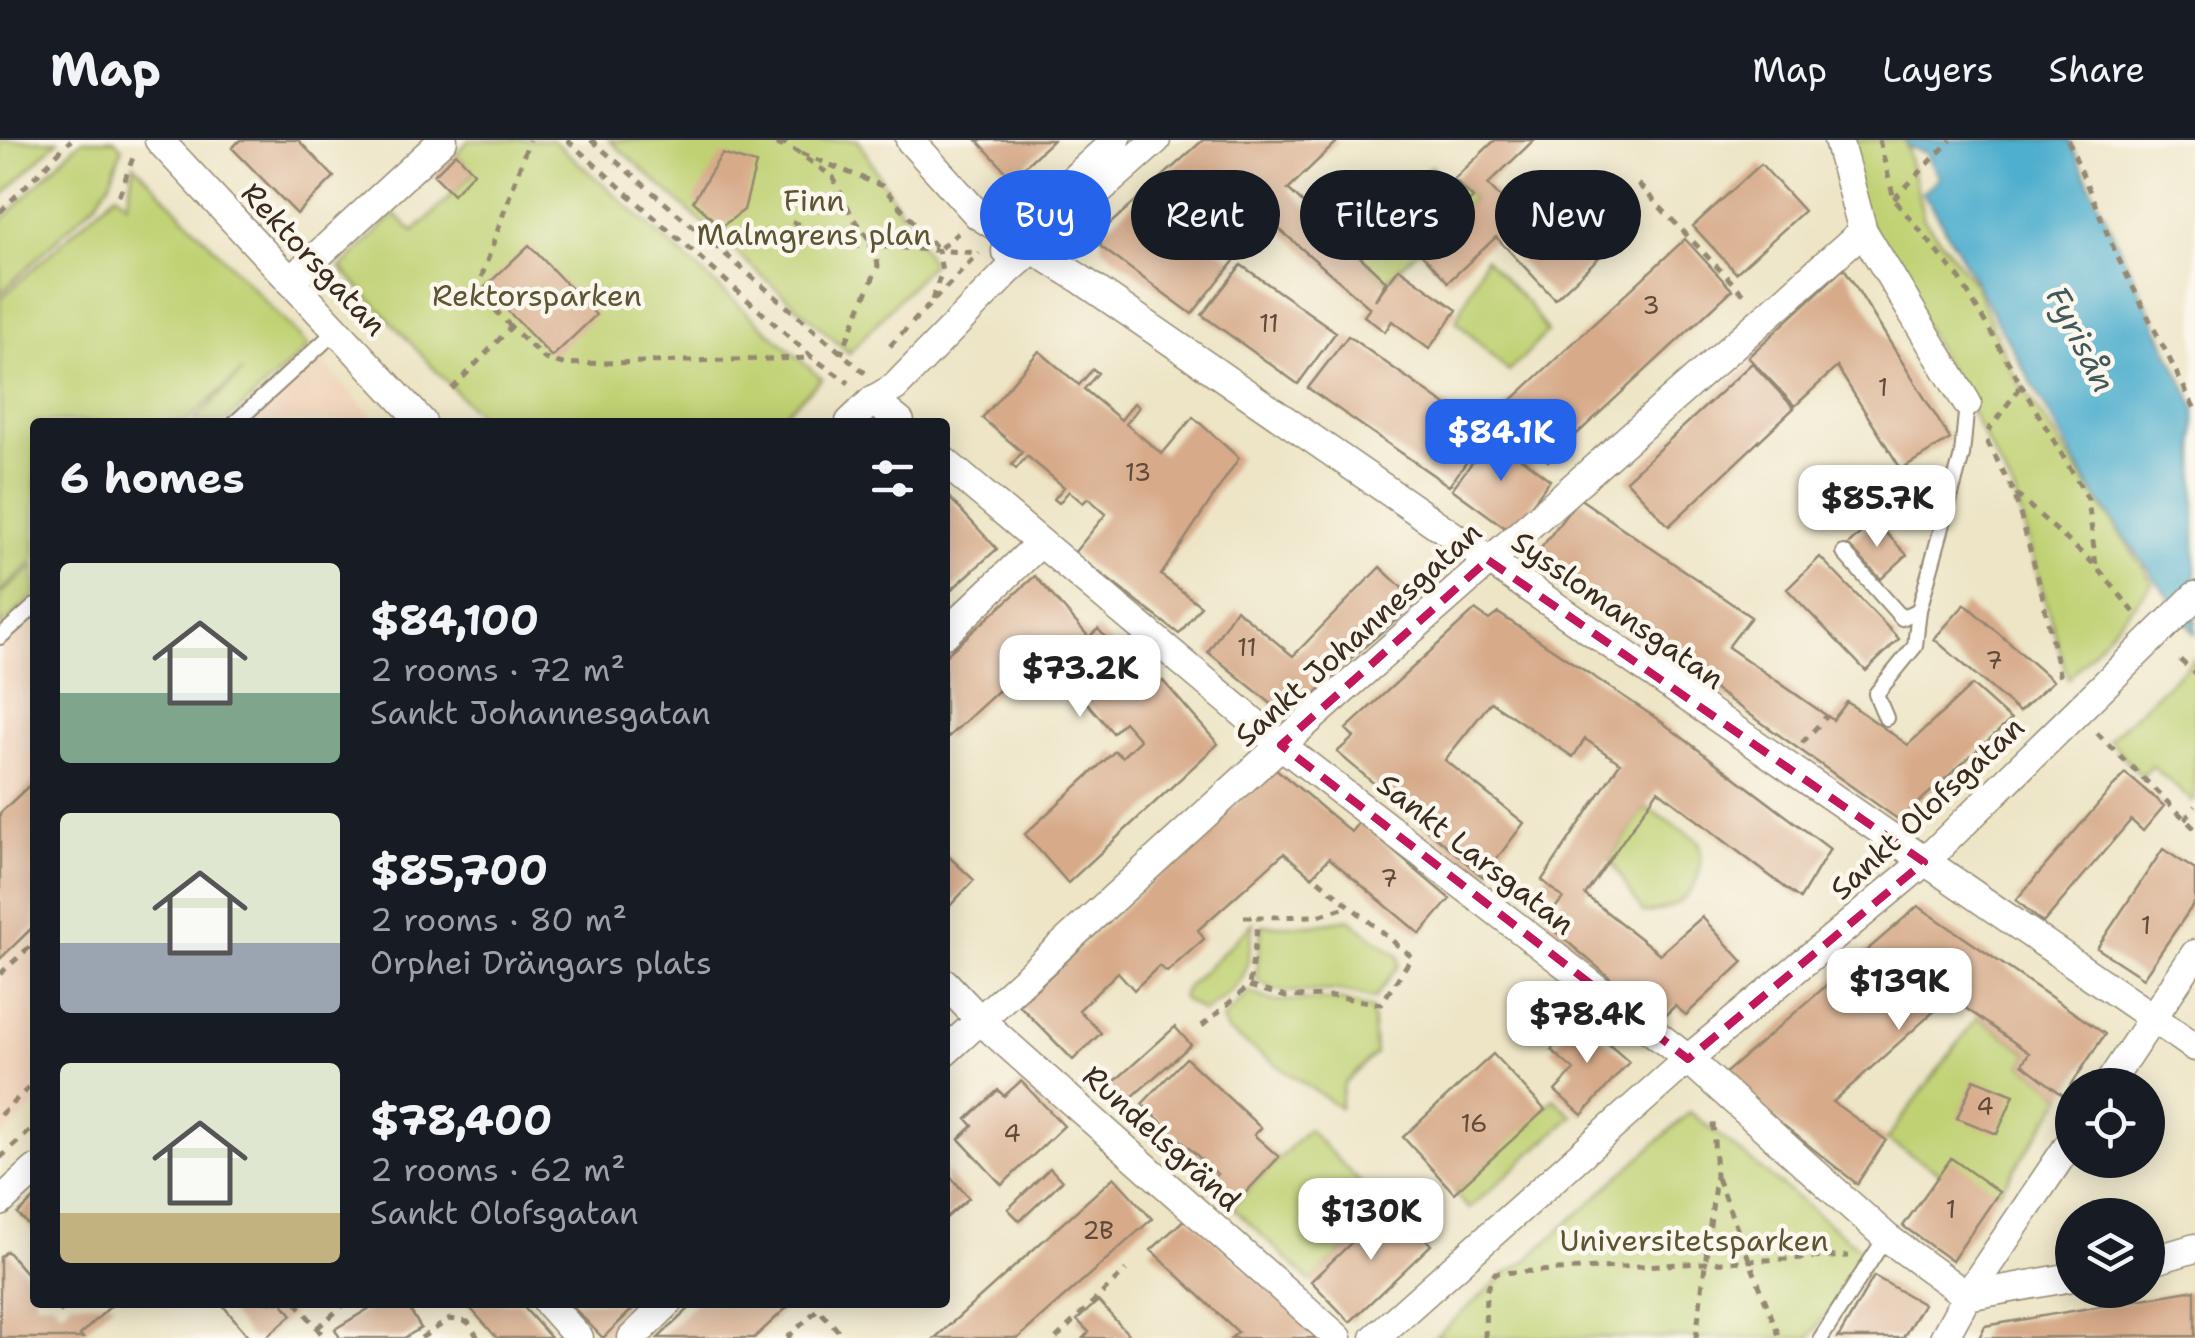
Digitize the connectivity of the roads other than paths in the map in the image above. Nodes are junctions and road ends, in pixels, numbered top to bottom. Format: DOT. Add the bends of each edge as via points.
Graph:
graph roads {
  1 [pos="158,140"];
  2 [pos="443,140"];
  3 [pos="910,140"];
  4 [pos="1116,140"];
  5 [pos="1156,140"];
  6 [pos="1838,140"];
  7 [pos="1083,170"];
  8 [pos="1111,176"];
  9 [pos="980,216"];
  10 [pos="1864,231"];
  11 [pos="1002,260"];
  12 [pos="1048,260"];
  13 [pos="291,280"];
  14 [pos="337,330"];
  15 [pos="864,386"];
  16 [pos="1967,403"];
  17 [pos="847,409"];
  18 [pos="240,418"];
  19 [pos="418,418"];
  20 [pos="896,418"];
  21 [pos="950,466"];
  22 [pos="1040,543"];
  23 [pos="1844,553"];
  24 [pos="1488,560"];
  25 [pos="2195,596"];
  26 [pos="1919,610"];
  27 [pos="30,611"];
  28 [pos="950,629"];
  29 [pos="0,638"];
  30 [pos="1886,718"];
  31 [pos="1282,745"];
  32 [pos="1924,862"];
  33 [pos="2195,954"];
  34 [pos="950,988"];
  35 [pos="2154,1016"];
  36 [pos="980,1020"];
  37 [pos="950,1047"];
  38 [pos="2195,1047"];
  39 [pos="1688,1059"];
  40 [pos="2119,1068"];
  41 [pos="2055,1166"];
  42 [pos="30,1175"];
  43 [pos="0,1202"];
  44 [pos="1881,1246"];
  45 [pos="2195,1248"];
  46 [pos="2165,1257"];
  47 [pos="2055,1281"];
  48 [pos="1968,1296"];
  49 [pos="553,1308"];
  50 [pos="664,1308"];
  51 [pos="579,1338"];
  52 [pos="632,1338"];
  53 [pos="1338,1338"];
  54 [pos="1375,1338"];
  55 [pos="1821,1338"];
  56 [pos="1944,1338"];
  1 -- 13 [label="street, Rektorsgatan"];
  2 -- 13 [label="street"];
  3 -- 9 [label="street, Sysslomansgatan"];
  4 -- 7 [label="street"];
  5 -- 8 [label="street"];
  6 -- 10 [label="street"];
  10 -- 16 [label="street"];
  10 -- 24 [label="street, Sankt Johannesgatan"];
  11 -- 15 [label="street"];
  12 -- 24 [label="street, Sysslomansgatan"];
  13 -- 14 [label="street, Rektorsgatan"];
  14 -- 18 [label="lane"];
  14 -- 19 [label="street, Rektorsgatan"];
  15 -- 17 [label="street"];
  15 -- 20 [label="street"];
  16 -- 26 [label="lane" via="1962,455"];
  21 -- 22 [label="street, Sankt Larsgatan"];
  22 -- 28 [label="street"];
  22 -- 31 [label="street, Sankt Larsgatan"];
  23 -- 26 [label="lane" via="1902,618"];
  24 -- 31 [label="street, Sankt Johannesgatan"];
  24 -- 32 [label="street, Sysslomansgatan"];
  25 -- 32 [label="street, Sankt Olofsgatan"];
  26 -- 30 [label="lane" via="1914,646 1876,694"];
  27 -- 29 [label="lane"];
  31 -- 36 [label="street, Sankt Johannesgatan"];
  31 -- 39 [label="street, Sankt Larsgatan"];
  32 -- 35 [label="street, Sysslomansgatan"];
  32 -- 39 [label="street, Sankt Olofsgatan"];
  33 -- 35 [label="street"];
  34 -- 36 [label="street, Rundelsgränd"];
  35 -- 38 [label="street, Sysslomansgatan"];
  35 -- 40 [label="street"];
  36 -- 37 [label="street, Sankt Johannesgatan"];
  36 -- 53 [label="street, Rundelsgränd"];
  39 -- 44 [label="street, Sankt Larsgatan"];
  39 -- 54 [label="street, Sankt Olofsgatan"];
  41 -- 48 [label="street"];
  42 -- 43 [label="street"];
  44 -- 48 [label="street, Sankt Larsgatan"];
  44 -- 55 [label="lane"];
  45 -- 46 [label="street"];
  47 -- 48 [label="street"];
  48 -- 56 [label="street"];
  49 -- 51 [label="street"];
  50 -- 52 [label="street"];
}
